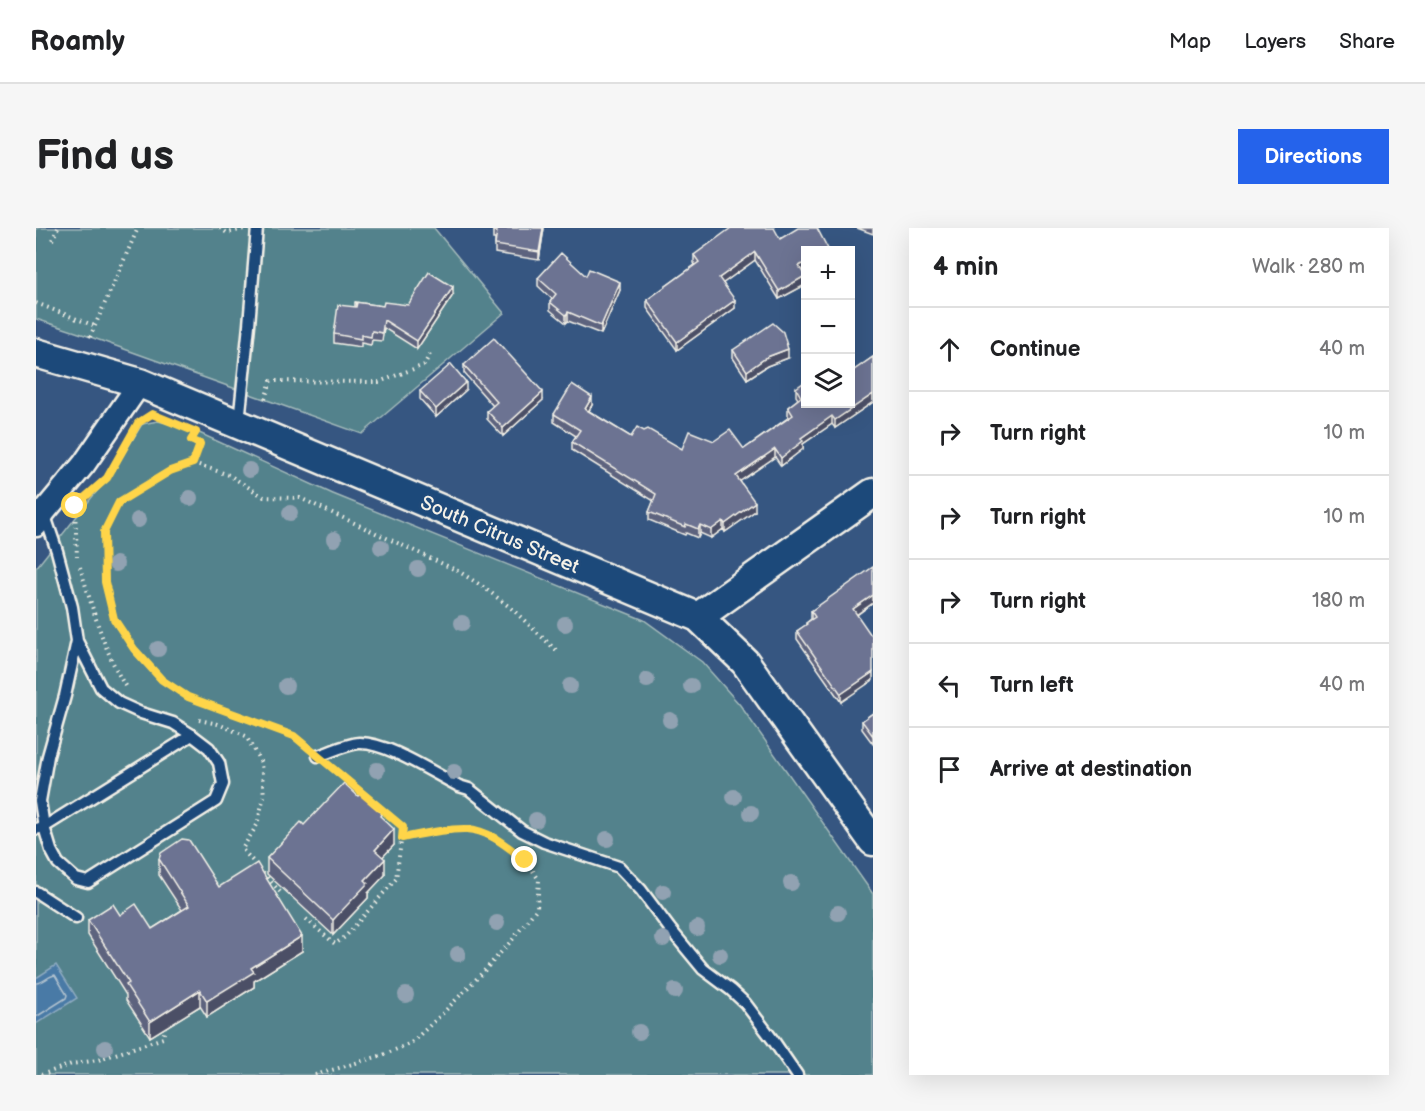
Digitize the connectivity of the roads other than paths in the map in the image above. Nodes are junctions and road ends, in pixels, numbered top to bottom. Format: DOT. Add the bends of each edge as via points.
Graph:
graph roads {
  1 [pos="257,228"];
  2 [pos="36,353"];
  3 [pos="140,383"];
  4 [pos="238,425"];
  5 [pos="873,493"];
  6 [pos="40,519"];
  7 [pos="698,617"];
  8 [pos="77,640"];
  9 [pos="192,735"];
  10 [pos="318,756"];
  11 [pos="40,828"];
  12 [pos="873,841"];
  13 [pos="36,892"];
  14 [pos="76,918"];
  15 [pos="797,1075"];
  1 -- 4 [label="lane"];
  2 -- 3 [label="street, South Citrus Street"];
  3 -- 4 [label="street, South Citrus Street"];
  3 -- 6 [label="street"];
  4 -- 7 [label="street, South Citrus Street"];
  5 -- 7 [label="street"];
  6 -- 8 [label="lane" via="57,551"];
  7 -- 12 [label="street, South Citrus Street" via="745,662"];
  8 -- 9 [label="lane" via="101,688 119,703 173,723"];
  8 -- 11 [label="lane" via="48,756"];
  9 -- 11 [label="lane"];
  9 -- 11 [label="lane" via="209,748 219,763 223,784 216,801 98,876 88,882 76,879 58,862"];
  10 -- 15 [label="lane" via="356,743 374,744 469,789 522,831 619,867 703,969 745,1003"];
  13 -- 14 [label="lane"];
}
